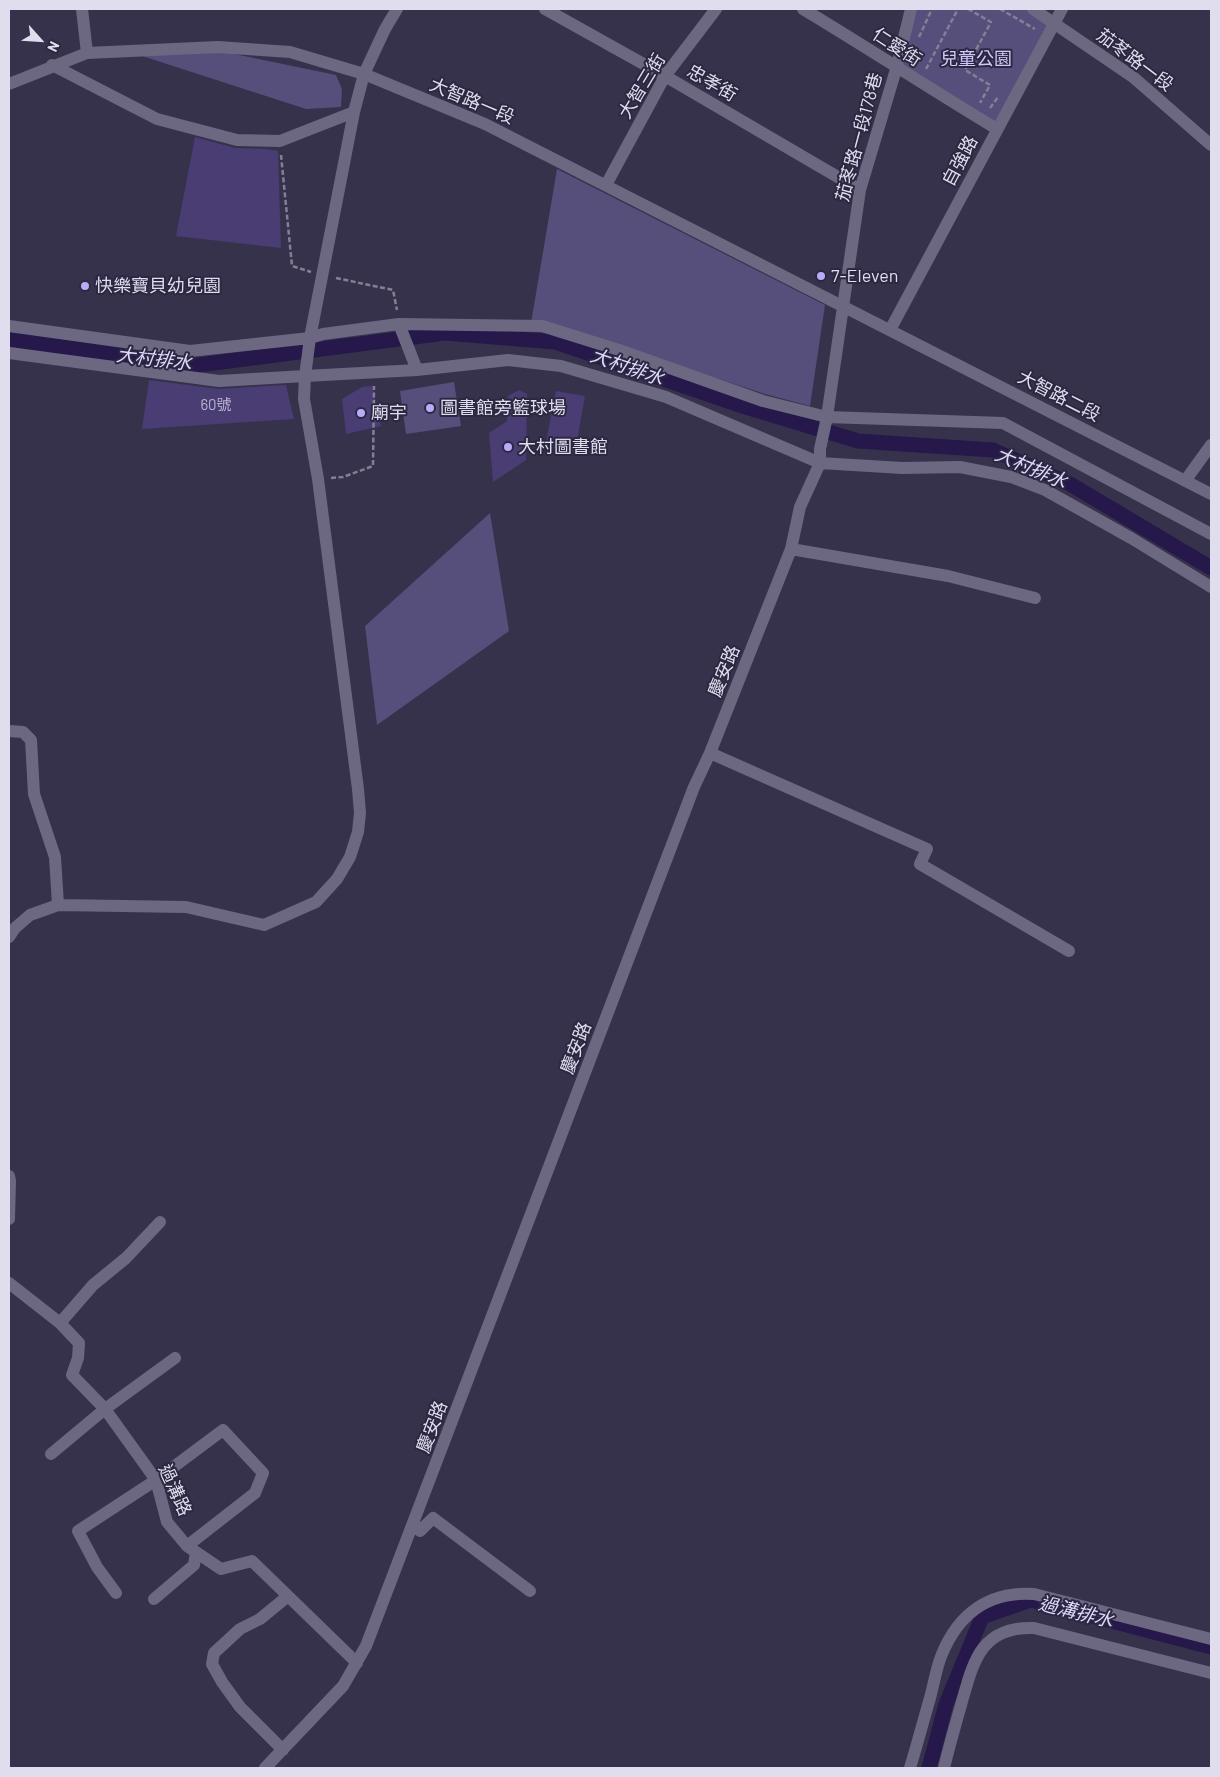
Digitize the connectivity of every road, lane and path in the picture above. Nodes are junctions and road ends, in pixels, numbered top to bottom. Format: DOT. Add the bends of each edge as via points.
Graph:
graph roads {
  1 [pos="82,9"];
  2 [pos="396,9"];
  3 [pos="545,9"];
  4 [pos="716,9"];
  5 [pos="803,9"];
  6 [pos="911,9"];
  7 [pos="932,9"];
  8 [pos="958,9"];
  9 [pos="968,9"];
  10 [pos="1000,9"];
  11 [pos="1033,9"];
  12 [pos="1062,9"];
  13 [pos="1054,22"];
  14 [pos="1031,36"];
  15 [pos="916,44"];
  16 [pos="87,53"];
  17 [pos="52,66"];
  18 [pos="897,66"];
  19 [pos="364,74"];
  20 [pos="665,76"];
  21 [pos="920,83"];
  22 [pos="9,84"];
  23 [pos="1000,93"];
  24 [pos="975,100"];
  25 [pos="354,112"];
  26 [pos="973,115"];
  27 [pos="997,129"];
  28 [pos="280,140"];
  29 [pos="1211,145"];
  30 [pos="606,185"];
  31 [pos="860,190"];
  32 [pos="323,276"];
  33 [pos="843,306"];
  34 [pos="399,324"];
  35 [pos="9,326"];
  36 [pos="890,330"];
  37 [pos="310,338"];
  38 [pos="9,353"];
  39 [pos="417,370"];
  40 [pos="374,372"];
  41 [pos="305,376"];
  42 [pos="827,421"];
  43 [pos="1211,445"];
  44 [pos="820,464"];
  45 [pos="318,479"];
  46 [pos="1186,481"];
  47 [pos="1211,494"];
  48 [pos="1211,534"];
  49 [pos="791,549"];
  50 [pos="1211,587"];
  51 [pos="1035,598"];
  52 [pos="9,731"];
  53 [pos="710,753"];
  54 [pos="58,905"];
  55 [pos="9,937"];
  56 [pos="1068,951"];
  57 [pos="9,1179"];
  58 [pos="9,1219"];
  59 [pos="160,1222"];
  60 [pos="9,1283"];
  61 [pos="60,1323"];
  62 [pos="175,1358"];
  63 [pos="105,1409"];
  64 [pos="51,1454"];
  65 [pos="156,1480"];
  66 [pos="414,1523"];
  67 [pos="192,1549"];
  68 [pos="530,1591"];
  69 [pos="116,1593"];
  70 [pos="288,1596"];
  71 [pos="154,1599"];
  72 [pos="1211,1639"];
  73 [pos="357,1663"];
  74 [pos="1211,1673"];
  75 [pos="283,1750"];
  76 [pos="265,1768"];
  77 [pos="910,1768"];
  78 [pos="944,1768"];
  1 -- 16 [label="street"];
  2 -- 19 [label="street"];
  3 -- 20 [label="street, 忠孝街"];
  4 -- 20 [label="street, 大智三街"];
  5 -- 18 [label="street, 仁愛街"];
  6 -- 18 [label="street, 茄苳路一段178巷"];
  7 -- 15 [label="path"];
  8 -- 21 [label="path"];
  9 -- 26 [label="path" via="991,22 965,70 990,85"];
  10 -- 14 [label="path" via="1035,28"];
  11 -- 13 [label="street, 茄苳路一段"];
  12 -- 13 [label="street, 自強路"];
  13 -- 27 [label="street, 自強路"];
  13 -- 29 [label="street, 茄苳路一段" via="1133,77"];
  16 -- 17 [label="street, 大智路一段"];
  16 -- 19 [label="street, 大智路一段" via="218,46 290,52"];
  17 -- 22 [label="street, 大智路一段"];
  17 -- 28 [label="street" via="157,119 236,140"];
  18 -- 21 [label="street, 仁愛街"];
  18 -- 31 [label="street, 茄苳路一段178巷"];
  19 -- 25 [label="street"];
  19 -- 30 [label="street, 大智路一段" via="485,124"];
  20 -- 30 [label="street, 大智三街"];
  20 -- 31 [label="street, 忠孝街"];
  21 -- 26 [label="street, 仁愛街"];
  23 -- 24 [label="path" via="991,109"];
  25 -- 28 [label="street"];
  25 -- 32 [label="street"];
  26 -- 27 [label="street, 仁愛街"];
  27 -- 36 [label="street, 自強路"];
  28 -- 32 [label="path" via="292,266"];
  30 -- 33 [label="street, 大智路一段"];
  31 -- 33 [label="street, 茄苳路一段178巷"];
  32 -- 34 [label="path" via="393,290"];
  32 -- 37 [label="street"];
  33 -- 36 [label="street, 大智路一段"];
  33 -- 42 [label="street, 慶安路"];
  34 -- 37 [label="street"];
  34 -- 39 [label="street"];
  34 -- 42 [label="street" via="542,326"];
  35 -- 37 [label="street" via="190,351"];
  36 -- 46 [label="street, 大智路二段"];
  37 -- 41 [label="street"];
  38 -- 41 [label="street" via="220,381"];
  39 -- 40 [label="street"];
  39 -- 44 [label="street" via="508,360 561,366 666,397"];
  40 -- 41 [label="street"];
  40 -- 45 [label="path" via="373,466 343,477"];
  41 -- 45 [label="street" via="304,399"];
  42 -- 44 [label="street, 慶安路"];
  42 -- 48 [label="street" via="1003,423"];
  43 -- 46 [label="street"];
  44 -- 49 [label="street, 慶安路" via="800,507"];
  44 -- 50 [label="street" via="960,467 1011,477 1045,490"];
  45 -- 54 [label="street" via="360,813 350,857 337,879 316,902 264,925 186,907"];
  46 -- 47 [label="street, 大智路二段"];
  49 -- 51 [label="street" via="948,576"];
  49 -- 53 [label="street, 慶安路"];
  52 -- 54 [label="street" via="23,732 31,740 34,794 55,857"];
  53 -- 56 [label="street" via="927,849 920,864"];
  53 -- 66 [label="street, 慶安路" via="694,787"];
  54 -- 55 [label="street" via="30,915"];
  57 -- 58 [label="street"];
  59 -- 61 [label="street" via="126,1258 93,1285"];
  60 -- 61 [label="street, 過溝路"];
  61 -- 63 [label="street, 過溝路" via="79,1343 72,1375"];
  62 -- 63 [label="street"];
  63 -- 64 [label="street"];
  63 -- 65 [label="street, 過溝路"];
  65 -- 67 [label="street, 過溝路" via="167,1522"];
  65 -- 67 [label="street" via="223,1430 263,1473 255,1492"];
  65 -- 69 [label="street" via="78,1531 97,1567"];
  66 -- 68 [label="street" via="420,1531 433,1518"];
  66 -- 73 [label="street, 慶安路"];
  67 -- 70 [label="street, 過溝路" via="221,1569 252,1561"];
  67 -- 71 [label="street" via="194,1565"];
  70 -- 73 [label="street, 過溝路"];
  70 -- 75 [label="street" via="260,1619 240,1629 214,1653 212,1664 240,1707"];
  72 -- 77 [label="street" via="1034,1594 1010,1594 989,1600 963,1620 942,1654"];
  73 -- 75 [label="street, 慶安路" via="344,1686"];
  74 -- 78 [label="street" via="1034,1628 1004,1632 987,1644 974,1661"];
  75 -- 76 [label="street, 慶安路"];
}
